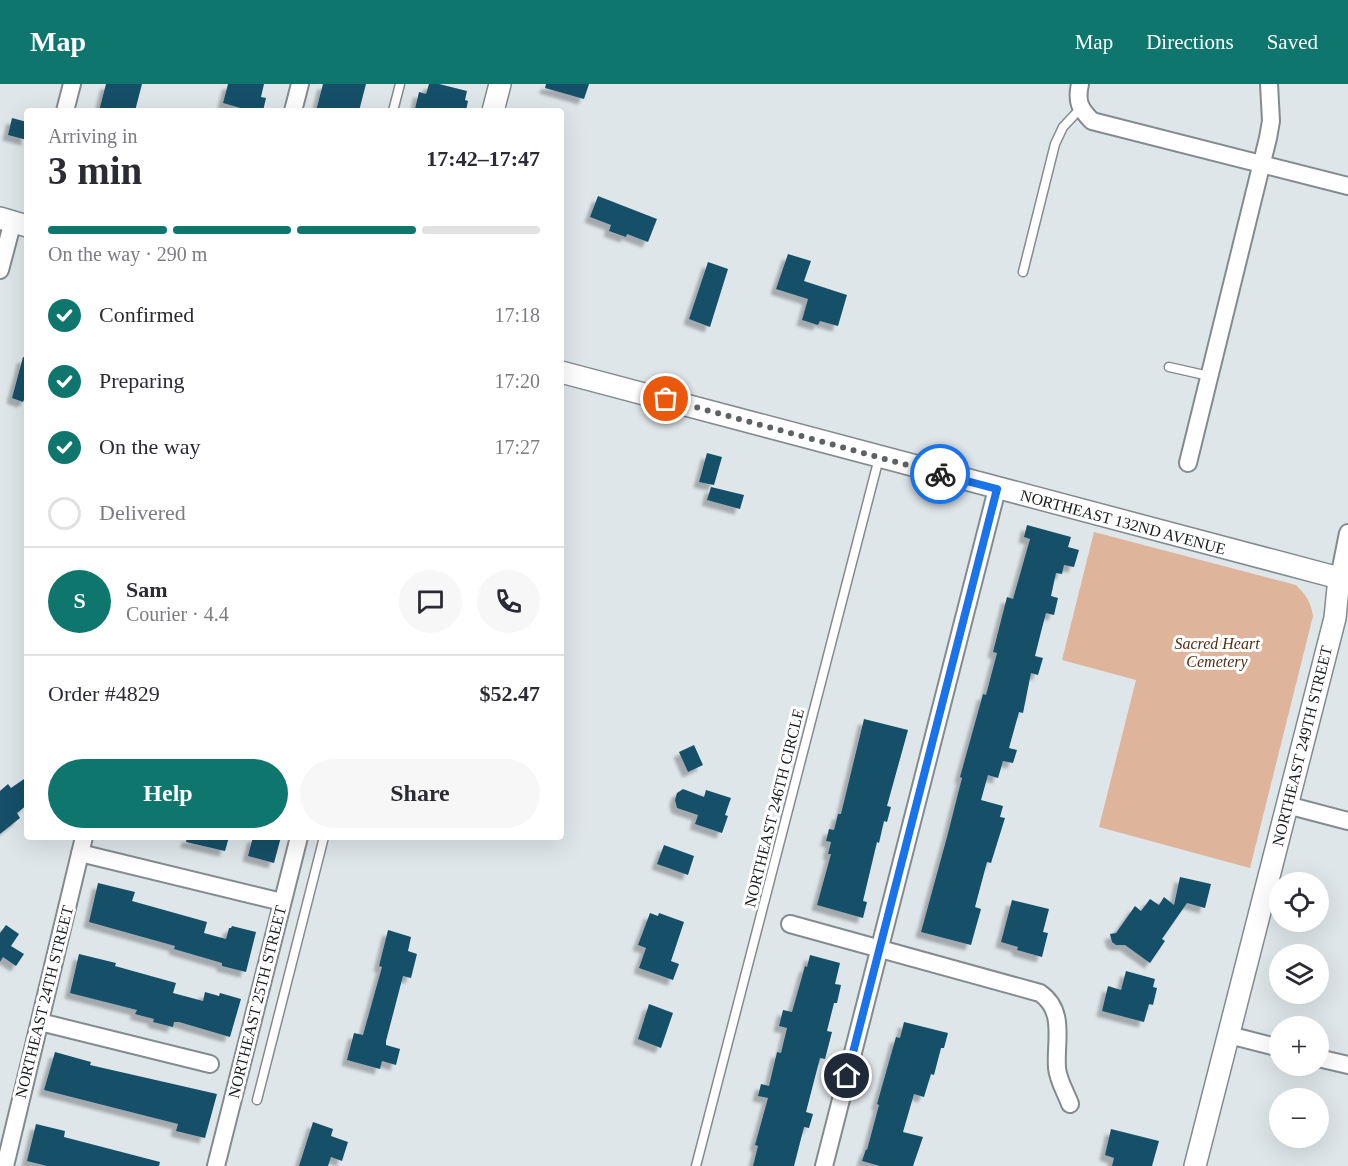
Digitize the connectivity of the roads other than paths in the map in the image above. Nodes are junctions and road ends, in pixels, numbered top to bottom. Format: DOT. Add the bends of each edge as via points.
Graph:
graph roads {
  1 [pos="72,84"];
  2 [pos="300,84"];
  3 [pos="400,84"];
  4 [pos="500,84"];
  5 [pos="1080,84"];
  6 [pos="1269,84"];
  7 [pos="66,108"];
  8 [pos="294,108"];
  9 [pos="394,108"];
  10 [pos="494,108"];
  11 [pos="1080,109"];
  12 [pos="1262,164"];
  13 [pos="1348,186"];
  14 [pos="13,222"];
  15 [pos="0,270"];
  16 [pos="1023,272"];
  17 [pos="1169,367"];
  18 [pos="564,373"];
  19 [pos="1209,376"];
  20 [pos="880,457"];
  21 [pos="1188,463"];
  22 [pos="997,489"];
  23 [pos="1348,533"];
  24 [pos="1345,579"];
  25 [pos="1287,805"];
  26 [pos="1348,821"];
  27 [pos="298,840"];
  28 [pos="323,840"];
  29 [pos="82,845"];
  30 [pos="282,902"];
  31 [pos="790,924"];
  32 [pos="880,948"];
  33 [pos="40,1022"];
  34 [pos="1229,1035"];
  35 [pos="1269,1045"];
  36 [pos="1329,1061"];
  37 [pos="210,1064"];
  38 [pos="1348,1065"];
  39 [pos="257,1101"];
  40 [pos="1070,1104"];
  41 [pos="5,1166"];
  42 [pos="216,1166"];
  43 [pos="696,1166"];
  44 [pos="824,1166"];
  45 [pos="1195,1166"];
  1 -- 7 [label="street"];
  2 -- 8 [label="street"];
  3 -- 9 [label="lane"];
  4 -- 10 [label="street"];
  5 -- 11 [label="street"];
  6 -- 12 [label="street" via="1271,121"];
  11 -- 12 [label="street" via="1092,121"];
  11 -- 16 [label="lane" via="1055,144"];
  12 -- 13 [label="street"];
  12 -- 19 [label="street"];
  14 -- 15 [label="street"];
  17 -- 19 [label="lane"];
  18 -- 20 [label="street, NORTHEAST 132ND AVENUE"];
  19 -- 21 [label="street"];
  20 -- 22 [label="street, NORTHEAST 132ND AVENUE"];
  20 -- 43 [label="lane, NORTHEAST 246TH CIRCLE"];
  22 -- 24 [label="street, NORTHEAST 132ND AVENUE"];
  22 -- 32 [label="street"];
  23 -- 24 [label="street, NORTHEAST 249TH STREET"];
  24 -- 25 [label="street, NORTHEAST 249TH STREET"];
  25 -- 26 [label="street"];
  25 -- 34 [label="street, NORTHEAST 249TH STREET"];
  27 -- 30 [label="street, NORTHEAST 25TH STREET"];
  28 -- 39 [label="lane"];
  29 -- 30 [label="street"];
  29 -- 33 [label="street, NORTHEAST 24TH STREET"];
  30 -- 42 [label="street, NORTHEAST 25TH STREET"];
  31 -- 32 [label="street"];
  32 -- 40 [label="street" via="1034,990 1047,997 1057,1017 1057,1071"];
  32 -- 44 [label="street"];
  33 -- 37 [label="street"];
  33 -- 41 [label="street, NORTHEAST 24TH STREET"];
  34 -- 35 [label="street"];
  34 -- 45 [label="street, NORTHEAST 249TH STREET"];
  36 -- 38 [label="street"];
}
